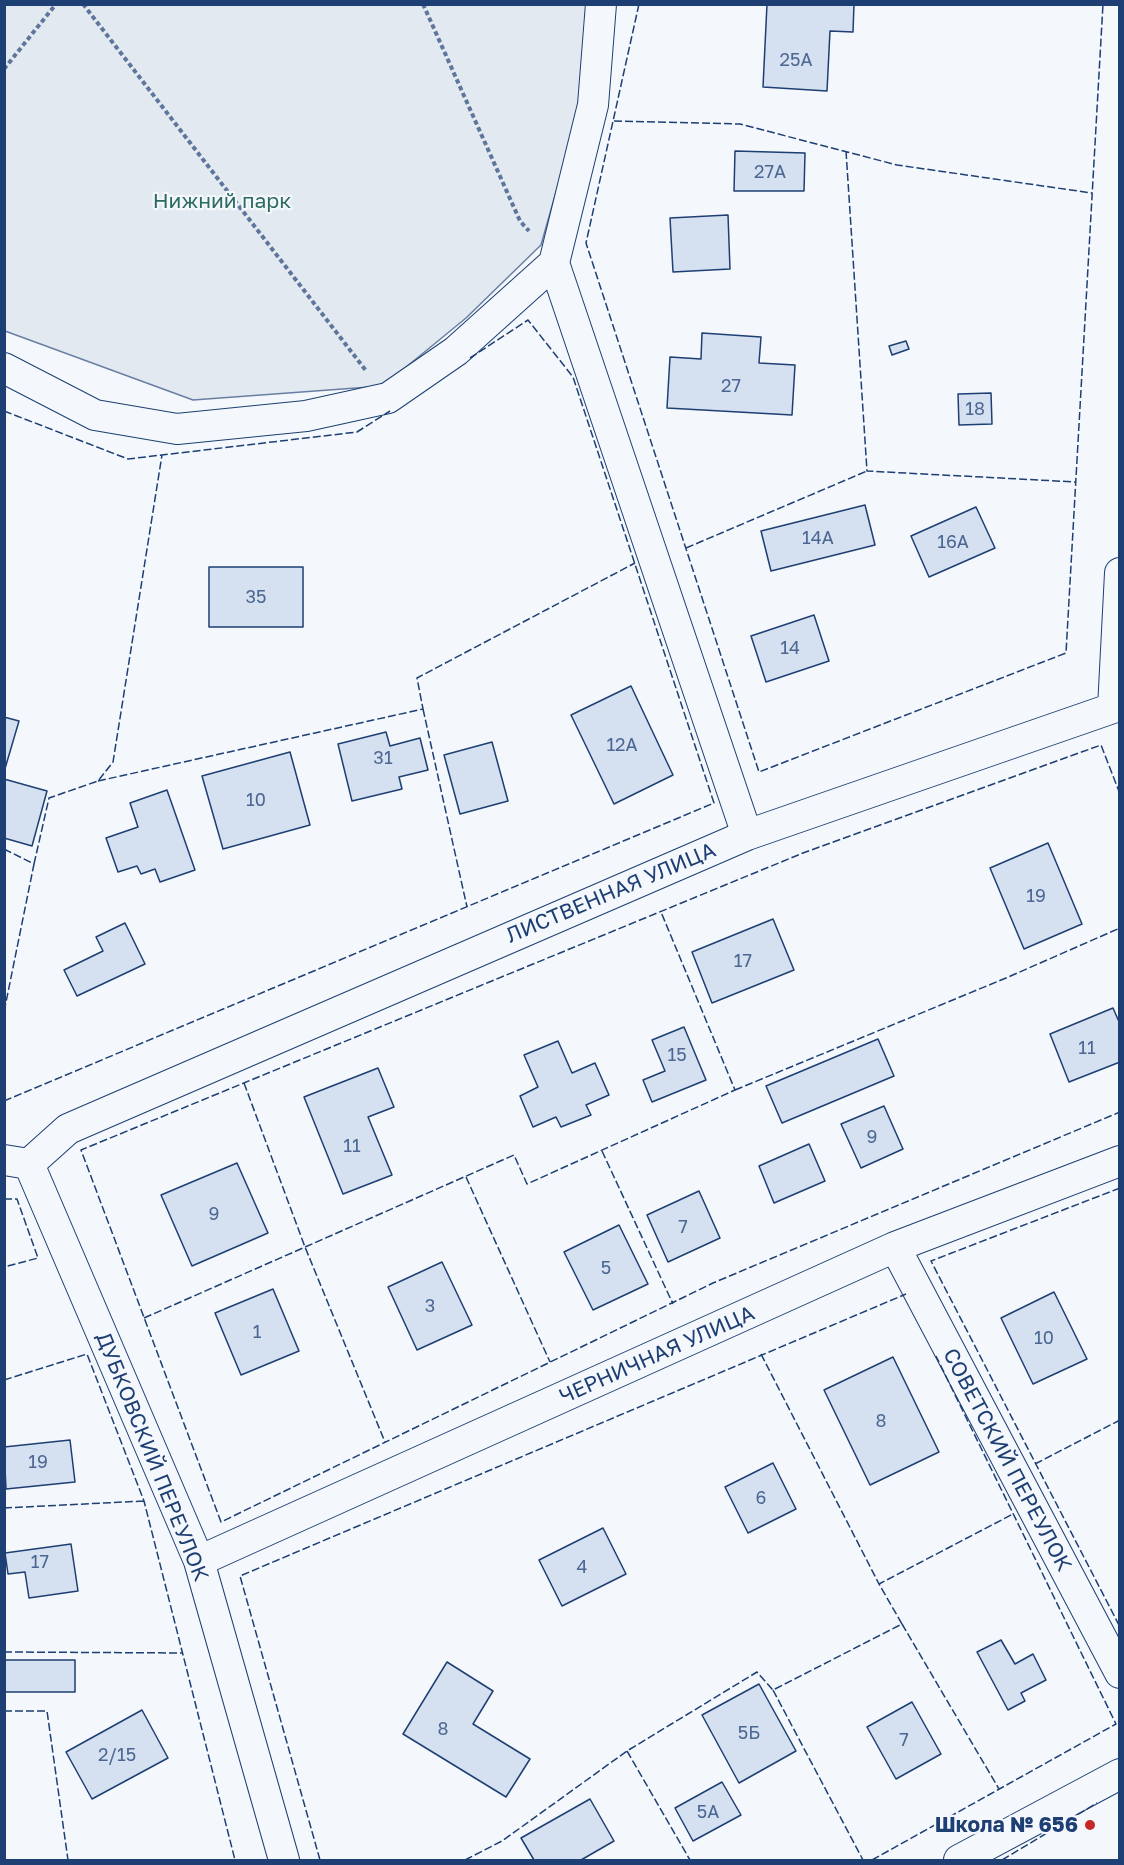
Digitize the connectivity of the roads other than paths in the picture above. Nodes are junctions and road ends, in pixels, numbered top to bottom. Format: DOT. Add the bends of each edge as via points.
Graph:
graph roads {
  1 [pos="601,4"];
  2 [pos="554,263"];
  3 [pos="4,368"];
  4 [pos="1119,573"];
  5 [pos="1117,713"];
  6 [pos="747,835"];
  7 [pos="1119,1161"];
  8 [pos="17,1162"];
  9 [pos="895,1247"];
  10 [pos="199,1561"];
  11 [pos="1119,1673"];
  12 [pos="1119,1774"];
  13 [pos="284,1860"];
  14 [pos="959,1860"];
  1 -- 2 [label="street" via="593,105"];
  2 -- 3 [label="street" via="456,351 388,398 306,416 177,429 95,415"];
  2 -- 6 [label="street"];
  4 -- 5 [label="street, ЛИСТВЕННАЯ УЛИЦА"];
  5 -- 6 [label="street, ЛИСТВЕННАЯ УЛИЦА"];
  6 -- 8 [label="street, ЛИСТВЕННАЯ УЛИЦА" via="68,1129"];
  7 -- 9 [label="street, ЧЕРНИЧНАЯ УЛИЦА"];
  8 -- 10 [label="street, ДУБКОВСКИЙ ПЕРЕУЛОК"];
  9 -- 10 [label="street, ЧЕРНИЧНАЯ УЛИЦА"];
  9 -- 11 [label="street, СОВЕТСКИЙ ПЕРЕУЛОК"];
  10 -- 13 [label="street, ДУБКОВСКИЙ ПЕРЕУЛОК"];
  12 -- 14 [label="street"];
}
